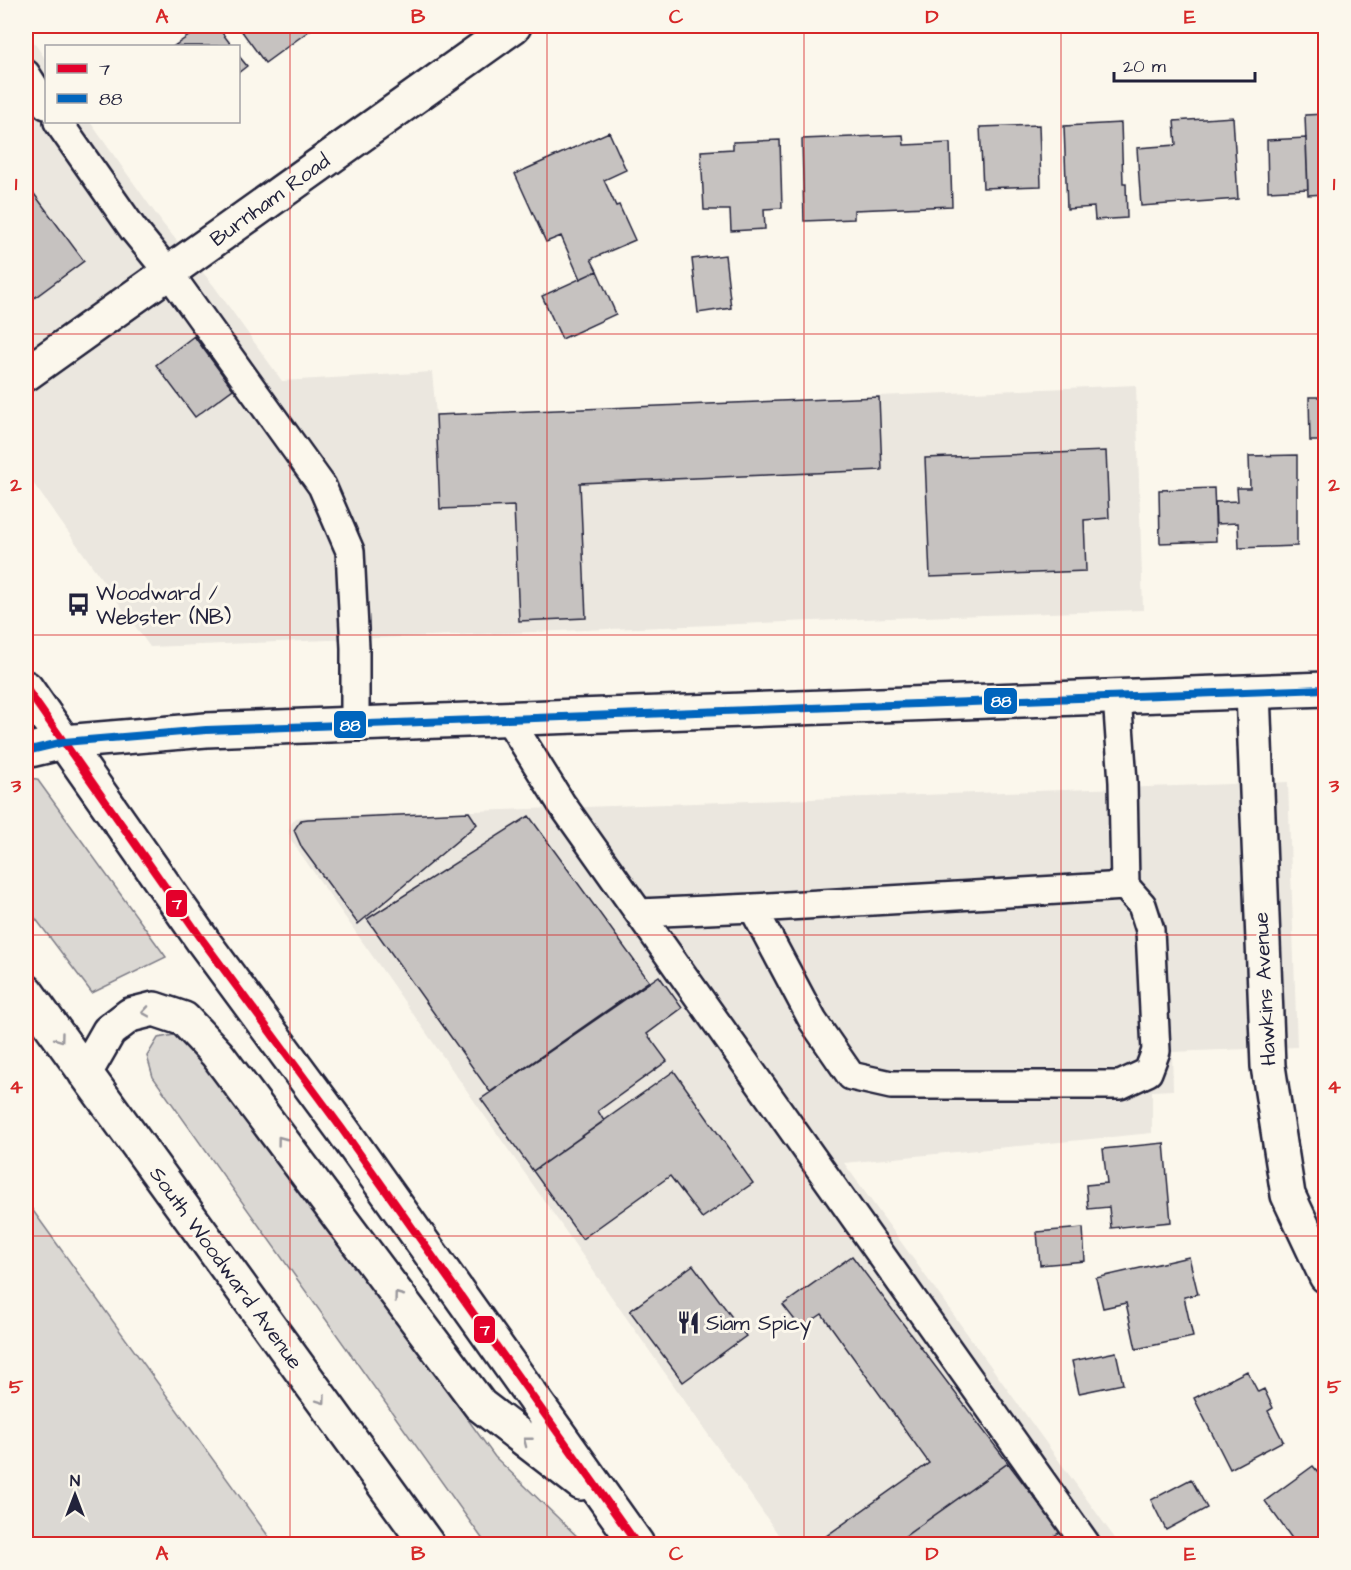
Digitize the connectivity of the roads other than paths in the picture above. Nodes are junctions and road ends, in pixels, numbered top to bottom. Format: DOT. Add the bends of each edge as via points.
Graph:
graph roads {
  1 [pos="514,26"];
  2 [pos="26,74"];
  3 [pos="45,103"];
  4 [pos="59,123"];
  5 [pos="169,273"];
  6 [pos="26,374"];
  7 [pos="26,688"];
  8 [pos="1326,689"];
  9 [pos="1253,692"];
  10 [pos="1117,696"];
  11 [pos="508,718"];
  12 [pos="355,724"];
  13 [pos="64,742"];
  14 [pos="26,751"];
  15 [pos="1125,886"];
  16 [pos="753,908"];
  17 [pos="639,913"];
  18 [pos="26,991"];
  19 [pos="85,1073"];
  20 [pos="1326,1276"];
  21 [pos="606,1502"];
  22 [pos="427,1545"];
  23 [pos="636,1545"];
  24 [pos="1086,1545"];
  1 -- 5 [label="main road, Burnham Road"];
  2 -- 3 [label="lane"];
  4 -- 5 [label="lane"];
  5 -- 6 [label="main road, Burnham Road"];
  5 -- 12 [label="lane" via="321,486 350,551"];
  7 -- 13 [label="main road"];
  8 -- 9 [label="main road"];
  9 -- 10 [label="main road"];
  9 -- 20 [label="main road, Hawkins Avenue" via="1268,1066 1288,1195"];
  10 -- 11 [label="main road"];
  10 -- 15 [label="lane"];
  11 -- 12 [label="main road"];
  11 -- 17 [label="lane" via="561,803"];
  12 -- 13 [label="main road" via="206,730"];
  13 -- 14 [label="main road"];
  13 -- 21 [label="main road"];
  15 -- 16 [label="lane"];
  15 -- 16 [label="lane" via="1142,904 1150,930 1156,1051 1148,1072 1120,1085 891,1085 851,1076 813,1021"];
  16 -- 17 [label="lane"];
  17 -- 24 [label="lane"];
  18 -- 19 [label="main road, South Woodward Avenue, one-way"];
  21 -- 19 [label="main road, one-way" via="480,1405 217,1054 184,1019 154,1009 130,1015 109,1030"];
  19 -- 22 [label="main road, South Woodward Avenue, one-way"];
  21 -- 23 [label="main road"];
}
